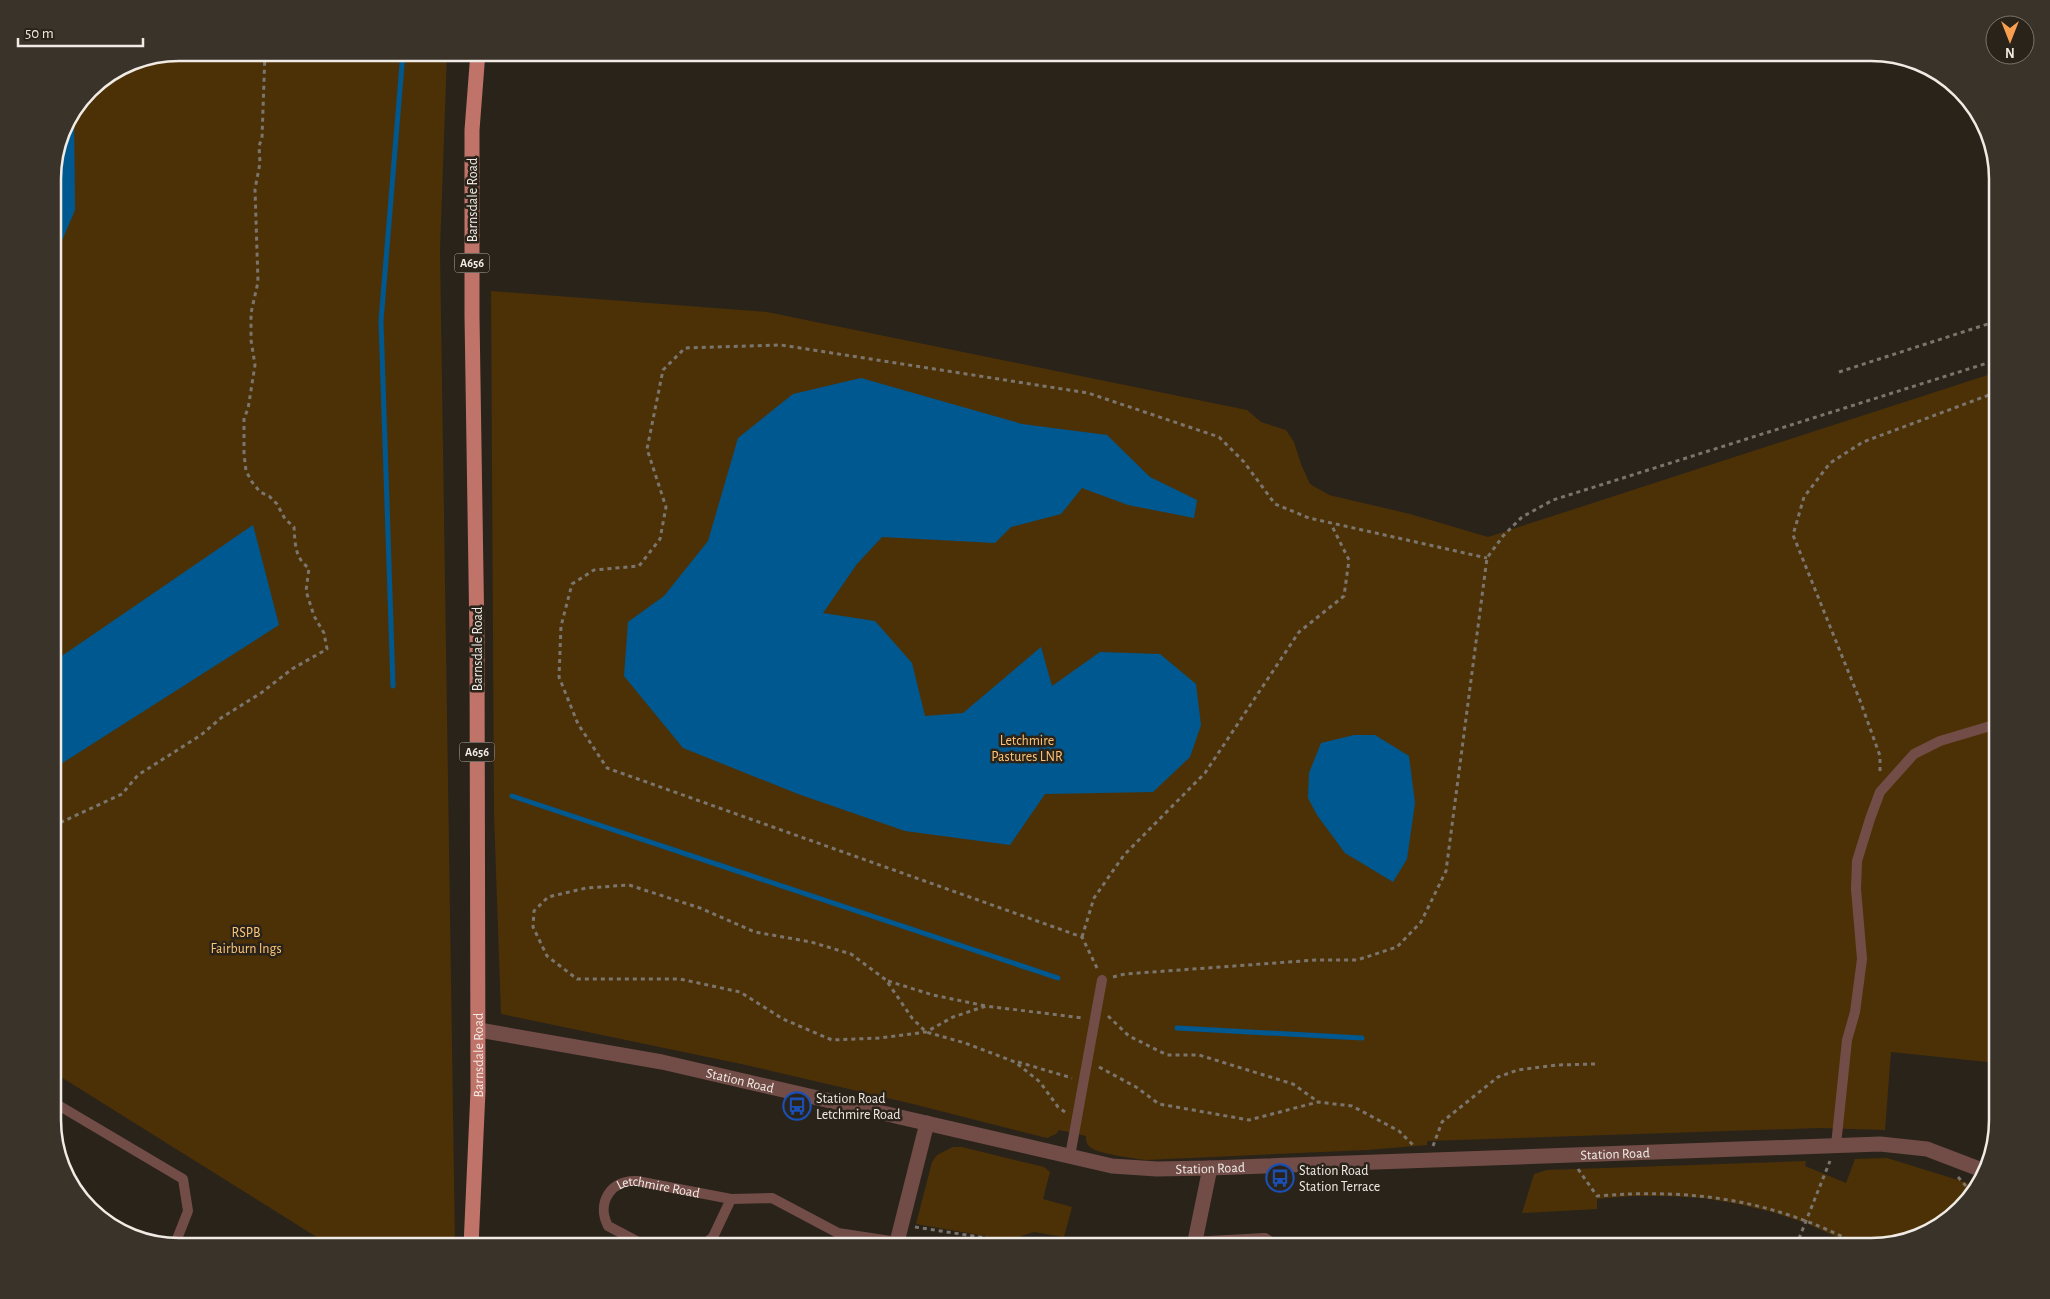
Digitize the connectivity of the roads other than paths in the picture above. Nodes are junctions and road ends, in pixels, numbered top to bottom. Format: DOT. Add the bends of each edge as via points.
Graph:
graph roads {
  1 [pos="477,61"];
  2 [pos="1989,727"];
  3 [pos="1102,980"];
  4 [pos="479,1030"];
  5 [pos="62,1107"];
  6 [pos="926,1123"];
  7 [pos="1836,1145"];
  8 [pos="1070,1156"];
  9 [pos="1210,1168"];
  10 [pos="1978,1169"];
  11 [pos="731,1199"];
  12 [pos="177,1238"];
  13 [pos="471,1238"];
  14 [pos="631,1238"];
  15 [pos="712,1238"];
  16 [pos="865,1238"];
  17 [pos="898,1238"];
  18 [pos="1196,1238"];
  1 -- 4 [label="main road, Barnsdale Road / A656" via="472,130 472,316"];
  2 -- 7 [label="lane" via="1940,741 1914,754 1880,792 1870,819 1857,861 1861,968 1855,1012 1847,1040"];
  3 -- 8 [label="lane"];
  4 -- 6 [label="street, Station Road" via="662,1062"];
  4 -- 13 [label="main road, Barnsdale Road / A656"];
  5 -- 12 [label="lane" via="183,1180 188,1211"];
  6 -- 8 [label="street, Station Road"];
  6 -- 17 [label="street, Letchmire Road"];
  7 -- 9 [label="street, Station Road"];
  7 -- 10 [label="street, Station Road" via="1904,1145 1934,1151"];
  8 -- 9 [label="street, Station Road" via="1134,1169"];
  9 -- 18 [label="street"];
  11 -- 14 [label="lane, Letchmire Road" via="637,1181 617,1184 605,1200 603,1213 608,1226"];
  11 -- 15 [label="lane"];
  11 -- 16 [label="lane, Letchmire Road" via="772,1198 838,1233"];
}
